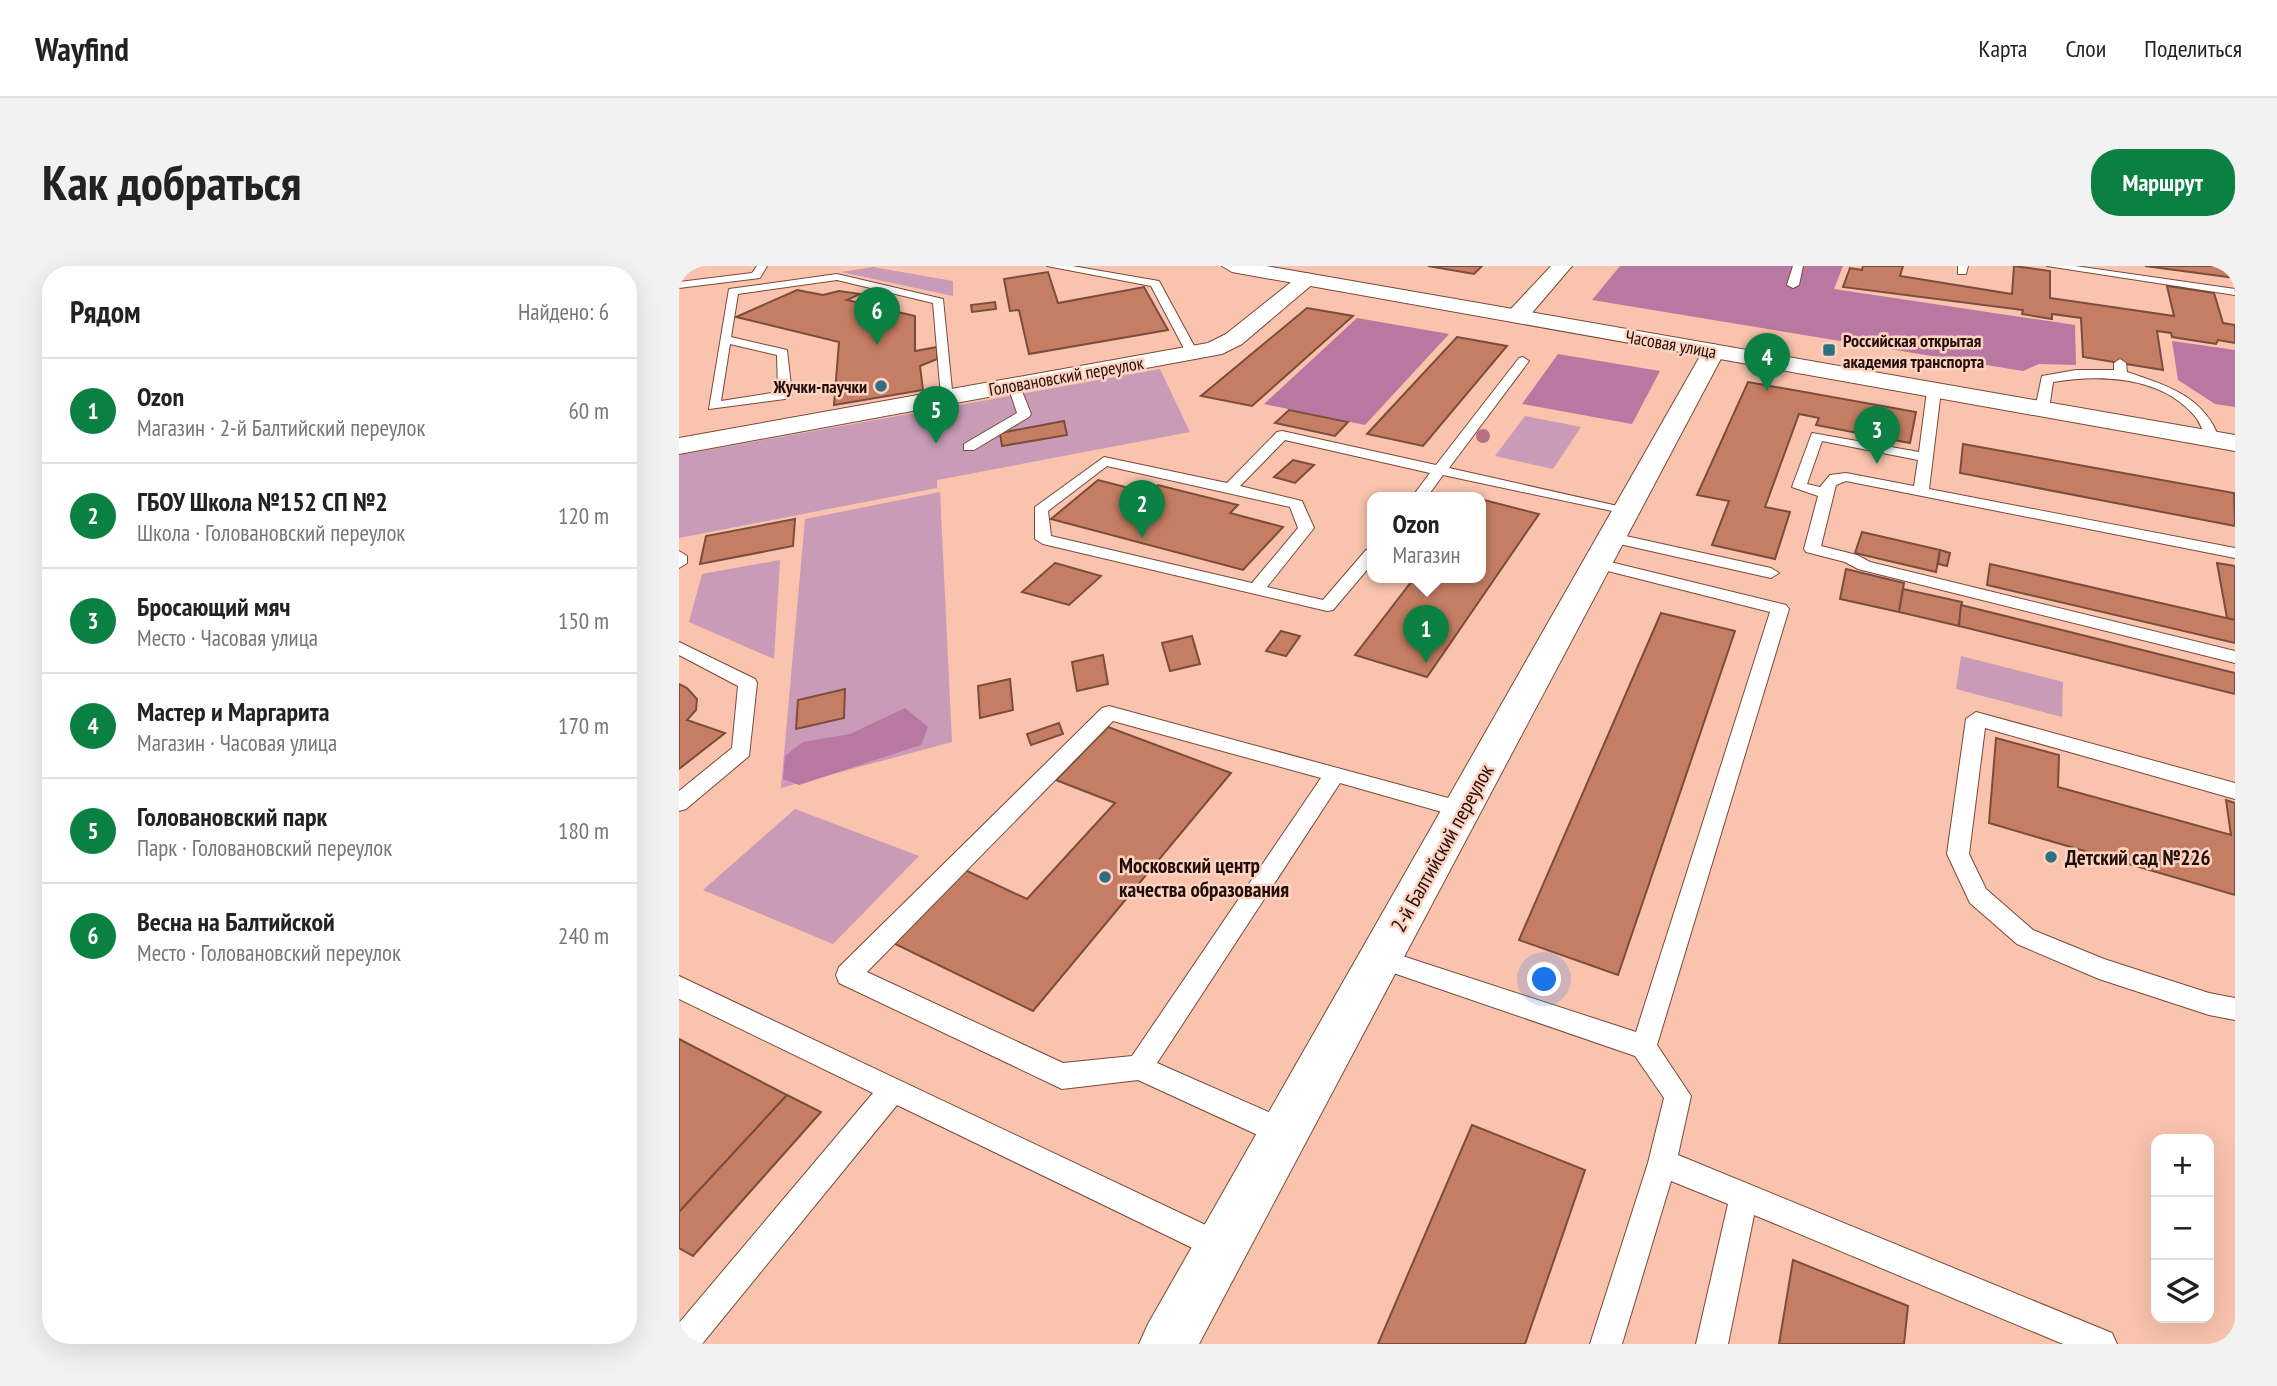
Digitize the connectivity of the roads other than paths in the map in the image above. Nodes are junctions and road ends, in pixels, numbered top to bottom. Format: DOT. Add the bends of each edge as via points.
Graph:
graph roads {
  1 [pos="762,266"];
  2 [pos="1052,266"];
  3 [pos="1232,266"];
  4 [pos="1562,266"];
  5 [pos="1798,266"];
  6 [pos="2052,266"];
  7 [pos="1260,268"];
  8 [pos="1307,279"];
  9 [pos="679,285"];
  10 [pos="1793,285"];
  11 [pos="2235,292"];
  12 [pos="1517,316"];
  13 [pos="725,341"];
  14 [pos="1714,351"];
  15 [pos="1192,353"];
  16 [pos="1524,361"];
  17 [pos="1014,386"];
  18 [pos="1934,390"];
  19 [pos="948,397"];
  20 [pos="2042,409"];
  21 [pos="2224,442"];
  22 [pos="679,446"];
  23 [pos="969,447"];
  24 [pos="1925,457"];
  25 [pos="1441,470"];
  26 [pos="1230,488"];
  27 [pos="1921,490"];
  28 [pos="1423,492"];
  29 [pos="1825,494"];
  30 [pos="1612,538"];
  31 [pos="2235,553"];
  32 [pos="679,556"];
  33 [pos="1367,559"];
  34 [pos="679,563"];
  35 [pos="1771,573"];
  36 [pos="1257,589"];
  37 [pos="679,648"];
  38 [pos="2235,657"];
  39 [pos="1335,774"];
  40 [pos="2235,790"];
  41 [pos="679,803"];
  42 [pos="1463,810"];
  43 [pos="1381,958"];
  44 [pos="679,987"];
  45 [pos="2235,1009"];
  46 [pos="1644,1047"];
  47 [pos="1139,1068"];
  48 [pos="893,1090"];
  49 [pos="1286,1134"];
  50 [pos="1663,1163"];
  51 [pos="1744,1197"];
  52 [pos="1221,1247"];
  53 [pos="685,1330"];
  54 [pos="1168,1344"];
  55 [pos="1606,1344"];
  56 [pos="1712,1344"];
  57 [pos="2101,1344"];
  1 -- 9 [label="lane" via="756,276"];
  2 -- 15 [label="lane" via="1155,283"];
  3 -- 7 [label="street, Часовая улица"];
  4 -- 12 [label="street"];
  5 -- 10 [label="lane"];
  6 -- 11 [label="lane"];
  7 -- 8 [label="street, Часовая улица"];
  8 -- 12 [label="street, Часовая улица"];
  8 -- 15 [label="street, Головановский переулок" via="1234,340"];
  12 -- 14 [label="street, Часовая улица"];
  13 -- 13 [label="lane" via="715,406 785,395 783,353 738,340"];
  13 -- 19 [label="lane" via="733,291 837,277 939,301"];
  14 -- 18 [label="street, Часовая улица"];
  14 -- 30 [label="street, 2-й Балтийский переулок"];
  15 -- 17 [label="street, Головановский переулок"];
  16 -- 25 [label="lane"];
  17 -- 19 [label="street, Головановский переулок"];
  17 -- 23 [label="lane" via="1024,414"];
  18 -- 20 [label="street, Часовая улица"];
  18 -- 24 [label="lane"];
  19 -- 22 [label="street, Головановский переулок"];
  20 -- 21 [label="street, Часовая улица"];
  20 -- 21 [label="lane" via="2047,379 2121,369 2194,403"];
  24 -- 27 [label="lane"];
  24 -- 29 [label="lane" via="1817,436 1799,487"];
  25 -- 26 [label="lane" via="1282,435"];
  25 -- 28 [label="lane"];
  25 -- 30 [label="lane"];
  26 -- 36 [label="lane" via="1297,504 1306,528"];
  26 -- 36 [label="lane" via="1104,461 1040,510 1044,539"];
  27 -- 29 [label="lane" via="1846,477 1835,478"];
  27 -- 31 [label="lane"];
  29 -- 38 [label="lane" via="1812,549 1851,558 1864,566"];
  30 -- 35 [label="lane"];
  30 -- 42 [label="street, 2-й Балтийский переулок"];
  30 -- 46 [label="lane" via="1780,609"];
  32 -- 34 [label="lane"];
  33 -- 36 [label="lane" via="1327,606"];
  37 -- 41 [label="lane" via="748,683 742,751"];
  39 -- 42 [label="lane"];
  39 -- 47 [label="lane"];
  39 -- 47 [label="lane" via="1109,713 848,975 1062,1076"];
  40 -- 45 [label="lane" via="1976,719 1958,854 1978,896 2025,937 2098,968"];
  42 -- 43 [label="street, 2-й Балтийский переулок"];
  43 -- 46 [label="lane"];
  43 -- 49 [label="street, 2-й Балтийский переулок"];
  44 -- 48 [label="lane"];
  46 -- 50 [label="lane" via="1678,1096"];
  47 -- 49 [label="lane"];
  48 -- 52 [label="lane"];
  48 -- 53 [label="lane"];
  49 -- 52 [label="street, 2-й Балтийский переулок"];
  50 -- 51 [label="lane"];
  50 -- 55 [label="lane"];
  51 -- 56 [label="lane"];
  51 -- 57 [label="lane"];
  52 -- 54 [label="street, 2-й Балтийский переулок"];
}
